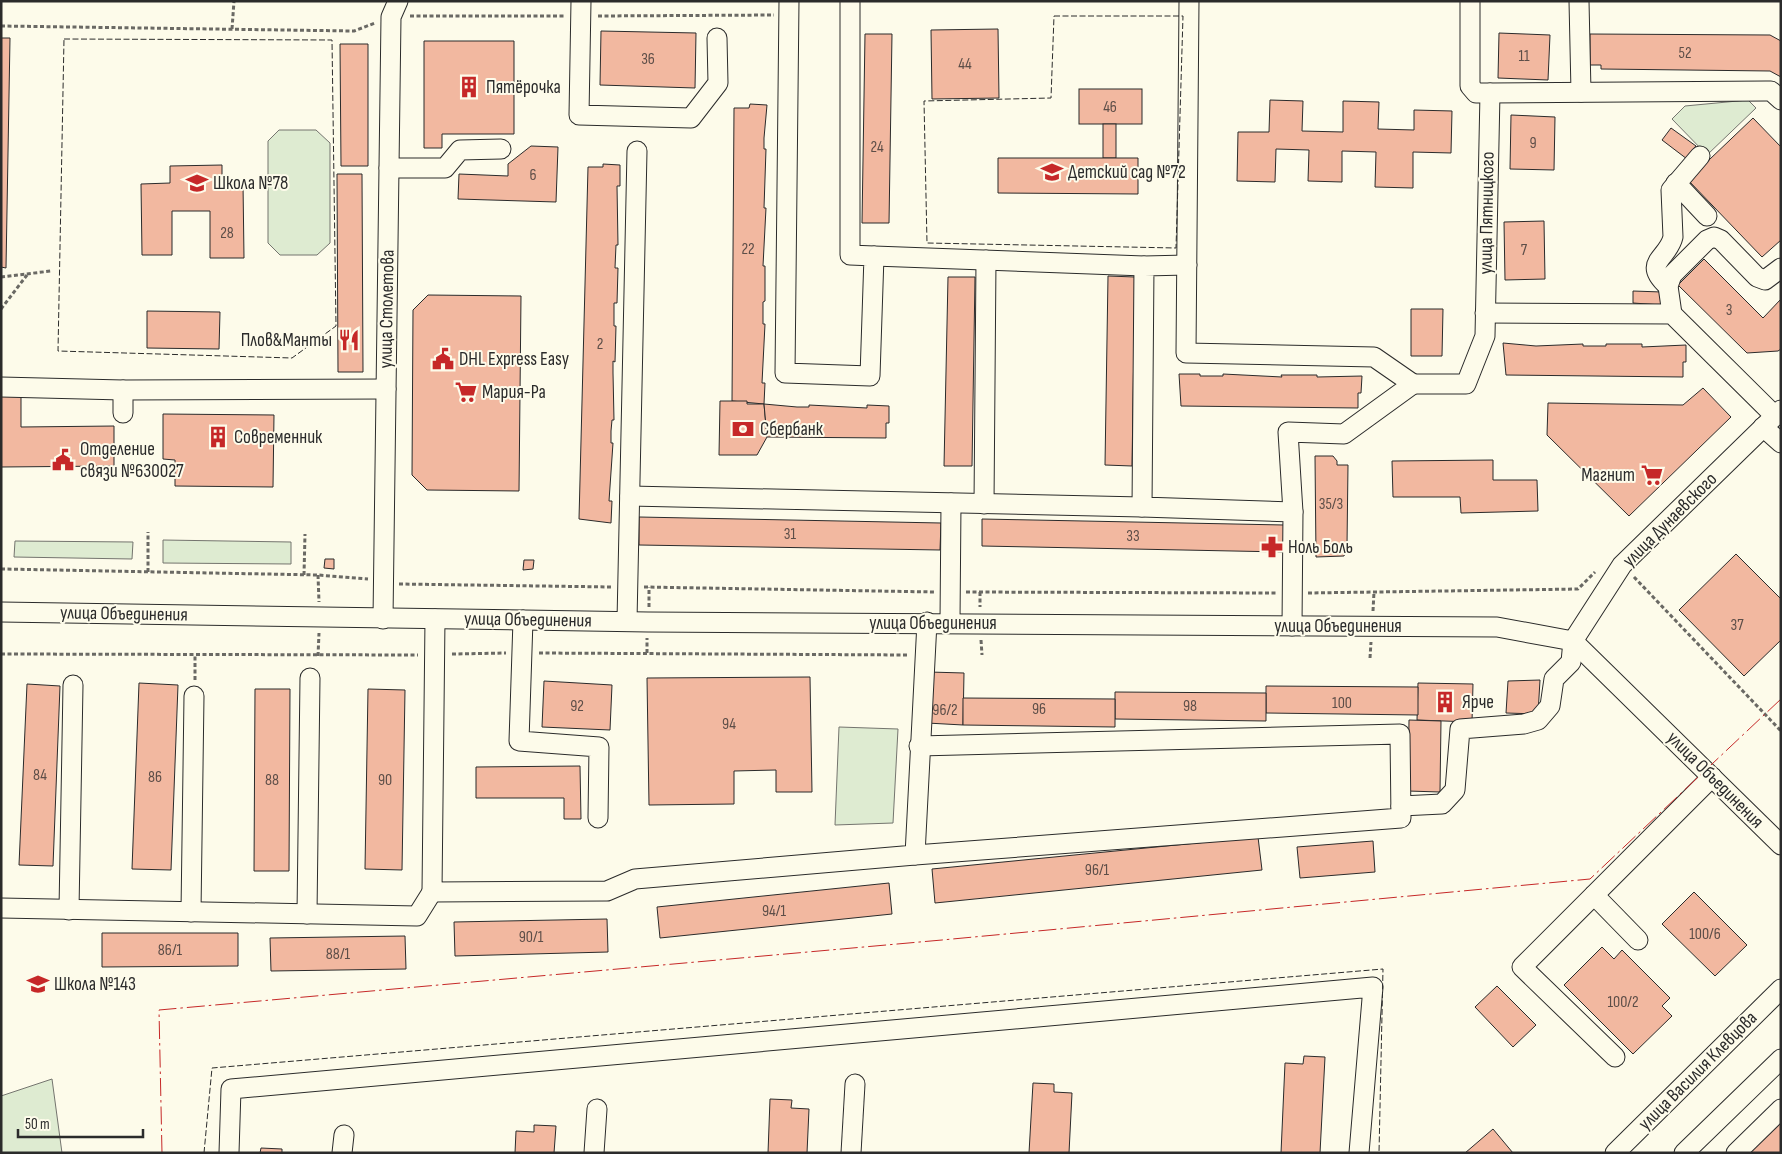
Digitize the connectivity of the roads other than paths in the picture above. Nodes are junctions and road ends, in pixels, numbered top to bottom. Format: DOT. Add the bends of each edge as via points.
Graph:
graph roads {
  1 [pos="581,1"];
  2 [pos="789,1"];
  3 [pos="850,1"];
  4 [pos="1189,1"];
  5 [pos="1470,1"];
  6 [pos="1579,1"];
  7 [pos="394,9"];
  8 [pos="716,38"];
  9 [pos="1581,92"];
  10 [pos="1490,93"];
  11 [pos="1781,100"];
  12 [pos="501,149"];
  13 [pos="638,151"];
  14 [pos="1700,156"];
  15 [pos="389,168"];
  16 [pos="1676,183"];
  17 [pos="1707,216"];
  18 [pos="874,256"];
  19 [pos="986,260"];
  20 [pos="1187,265"];
  21 [pos="1144,266"];
  22 [pos="1781,268"];
  23 [pos="1668,286"];
  24 [pos="1485,313"];
  25 [pos="1672,314"];
  26 [pos="1413,384"];
  27 [pos="1,387"];
  28 [pos="386,389"];
  29 [pos="124,390"];
  30 [pos="123,413"];
  31 [pos="1773,418"];
  32 [pos="1781,443"];
  33 [pos="630,496"];
  34 [pos="951,503"];
  35 [pos="984,504"];
  36 [pos="1142,507"];
  37 [pos="1293,512"];
  38 [pos="1,612"];
  39 [pos="383,619"];
  40 [pos="435,619"];
  41 [pos="523,620"];
  42 [pos="627,622"];
  43 [pos="927,622"];
  44 [pos="950,622"];
  45 [pos="1292,626"];
  46 [pos="1573,641"];
  47 [pos="310,678"];
  48 [pos="73,685"];
  49 [pos="194,696"];
  50 [pos="919,746"];
  51 [pos="1712,777"];
  52 [pos="1401,806"];
  53 [pos="598,818"];
  54 [pos="1781,845"];
  55 [pos="915,856"];
  56 [pos="432,892"];
  57 [pos="1594,895"];
  58 [pos="1,908"];
  59 [pos="69,910"];
  60 [pos="191,912"];
  61 [pos="307,914"];
  62 [pos="1638,940"];
  63 [pos="1781,989"];
  64 [pos="1615,1057"];
  65 [pos="1781,1059"];
  66 [pos="855,1084"];
  67 [pos="596,1109"];
  68 [pos="1781,1109"];
  69 [pos="228,1153"];
  70 [pos="594,1153"];
  71 [pos="851,1153"];
  72 [pos="1359,1153"];
  73 [pos="1615,1153"];
  74 [pos="1684,1153"];
  75 [pos="1736,1153"];
  1 -- 8 [label="street" via="579,115 691,118 718,82"];
  2 -- 18 [label="street" via="785,373 870,376"];
  3 -- 18 [label="street" via="850,255"];
  4 -- 20 [label="street"];
  5 -- 10 [label="street" via="1470,86 1476,93"];
  6 -- 9 [label="street"];
  7 -- 15 [label="street, улица Столетова"];
  9 -- 10 [label="street"];
  9 -- 11 [label="street" via="1766,90"];
  10 -- 24 [label="street, улица Пятницкого"];
  12 -- 15 [label="street" via="460,150 445,168"];
  13 -- 33 [label="street"];
  14 -- 16 [label="street"];
  15 -- 28 [label="street, улица Столетова"];
  16 -- 17 [label="street"];
  16 -- 23 [label="street" via="1671,192 1672,240 1658,258 1656,270 1658,277"];
  18 -- 19 [label="street"];
  19 -- 21 [label="street"];
  19 -- 35 [label="street"];
  20 -- 21 [label="street"];
  20 -- 26 [label="street" via="1186,353 1374,357"];
  21 -- 36 [label="street"];
  22 -- 23 [label="street" via="1765,280 1757,277 1714,237 1672,275"];
  23 -- 25 [label="street"];
  24 -- 25 [label="street"];
  24 -- 26 [label="street, улица Пятницкого" via="1485,336 1466,384"];
  25 -- 31 [label="street"];
  26 -- 37 [label="street" via="1344,434 1288,432"];
  27 -- 29 [label="street"];
  28 -- 29 [label="street"];
  28 -- 39 [label="street, улица Столетова"];
  29 -- 30 [label="street"];
  31 -- 32 [label="street"];
  31 -- 46 [label="street, улица Дунаевского" via="1622,565"];
  33 -- 34 [label="street"];
  33 -- 42 [label="street"];
  34 -- 35 [label="street"];
  34 -- 44 [label="street"];
  35 -- 36 [label="street"];
  36 -- 37 [label="street"];
  37 -- 45 [label="street"];
  38 -- 39 [label="street, улица Объединения"];
  39 -- 40 [label="street, улица Объединения"];
  40 -- 41 [label="street, улица Объединения"];
  40 -- 56 [label="street"];
  41 -- 42 [label="street, улица Объединения"];
  41 -- 53 [label="street" via="519,741 599,747"];
  42 -- 43 [label="street, улица Объединения"];
  43 -- 44 [label="street, улица Объединения"];
  43 -- 50 [label="street"];
  44 -- 45 [label="street, улица Объединения"];
  45 -- 46 [label="street, улица Объединения" via="1497,627"];
  46 -- 51 [label="street, улица Объединения"];
  46 -- 52 [label="street" via="1572,662 1554,678 1550,706 1538,720 1460,729 1455,790 1442,804"];
  47 -- 61 [label="street"];
  48 -- 59 [label="street"];
  49 -- 60 [label="street"];
  50 -- 52 [label="street" via="1400,734"];
  50 -- 55 [label="street"];
  51 -- 54 [label="street, улица Объединения"];
  51 -- 57 [label="street"];
  52 -- 55 [label="street" via="1401,818"];
  55 -- 56 [label="street" via="635,879 607,891"];
  56 -- 61 [label="street" via="417,916"];
  57 -- 62 [label="street"];
  57 -- 64 [label="street" via="1522,967"];
  58 -- 59 [label="street"];
  59 -- 60 [label="street"];
  60 -- 61 [label="street"];
  63 -- 73 [label="street, улица Василия Клевцова"];
  65 -- 74 [label="street"];
  66 -- 71 [label="street"];
  67 -- 70 [label="street"];
  68 -- 75 [label="street"];
  69 -- 72 [label="street" via="232,1089 1373,987"];
}
